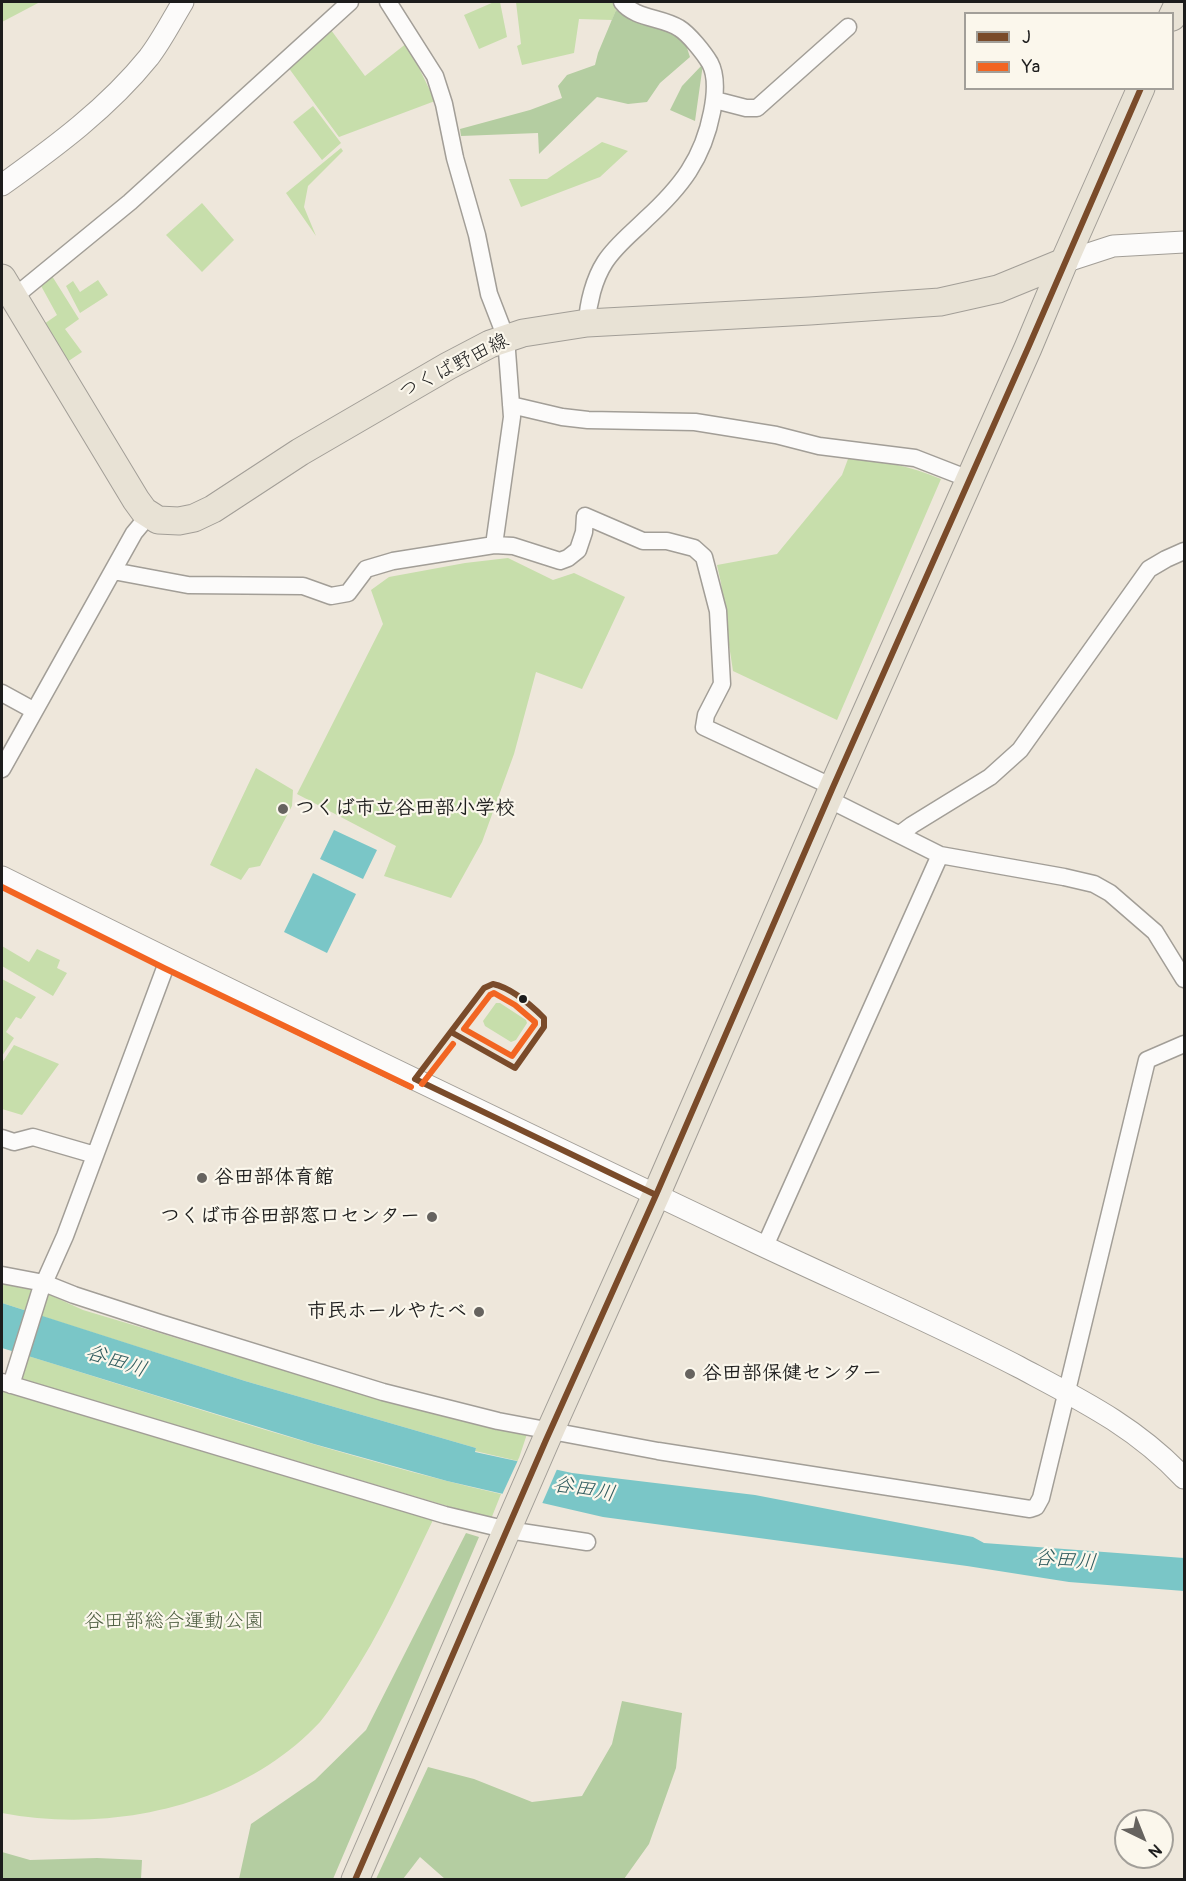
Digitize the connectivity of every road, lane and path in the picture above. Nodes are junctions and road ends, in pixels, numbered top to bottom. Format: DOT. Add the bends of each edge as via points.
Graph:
graph roads {
  1 [pos="183,2"];
  2 [pos="350,2"];
  3 [pos="388,2"];
  4 [pos="622,2"];
  5 [pos="848,27"];
  6 [pos="1140,90"];
  7 [pos="715,100"];
  8 [pos="2,185"];
  9 [pos="1185,242"];
  10 [pos="1064,262"];
  11 [pos="8,288"];
  12 [pos="587,323"];
  13 [pos="506,338"];
  14 [pos="511,405"];
  15 [pos="969,479"];
  16 [pos="149,515"];
  17 [pos="494,545"];
  18 [pos="1185,551"];
  19 [pos="113,571"];
  20 [pos="2,693"];
  21 [pos="33,710"];
  22 [pos="2,769"];
  23 [pos="830,793"];
  24 [pos="900,834"];
  25 [pos="939,855"];
  26 [pos="2,877"];
  27 [pos="168,960"];
  28 [pos="1185,979"];
  29 [pos="1185,1044"];
  30 [pos="2,1138"];
  31 [pos="95,1155"];
  32 [pos="656,1195"];
  33 [pos="765,1246"];
  34 [pos="2,1275"];
  35 [pos="42,1288"];
  36 [pos="9,1382"];
  37 [pos="1065,1392"];
  38 [pos="549,1436"];
  39 [pos="1185,1478"];
  40 [pos="510,1525"];
  41 [pos="587,1542"];
  42 [pos="355,1880"];
  1 -- 8 [label="street" via="149,56 116,92 81,126"];
  2 -- 11 [label="street" via="130,202"];
  3 -- 13 [label="street" via="435,76 489,294"];
  4 -- 7 [label="street" via="635,13 680,29 697,46 710,64"];
  5 -- 7 [label="street" via="757,108"];
  6 -- 10 [label="main road"];
  7 -- 12 [label="street" via="705,139 687,177 604,263"];
  9 -- 10 [label="street" via="1113,246"];
  10 -- 12 [label="main road, つくば野田線" via="998,290 940,302"];
  10 -- 15 [label="main road"];
  11 -- 16 [label="main road" via="112,463"];
  12 -- 13 [label="main road, つくば野田線" via="536,329"];
  13 -- 14 [label="street"];
  13 -- 16 [label="main road, つくば野田線" via="448,366 213,509 179,521"];
  14 -- 15 [label="street" via="588,420 695,422 776,435 819,446 915,458"];
  14 -- 17 [label="street"];
  15 -- 23 [label="main road"];
  16 -- 19 [label="street"];
  17 -- 19 [label="street" via="366,569 348,593 332,596 303,586 188,585"];
  17 -- 23 [label="street" via="513,546 560,561 578,550 585,516 643,541 667,541 694,548 704,557 718,611 722,684 704,727"];
  18 -- 24 [label="street" via="1149,569 1020,750 990,777"];
  19 -- 21 [label="street"];
  20 -- 21 [label="street"];
  21 -- 22 [label="street"];
  23 -- 24 [label="street"];
  23 -- 32 [label="main road"];
  24 -- 25 [label="street"];
  25 -- 28 [label="street" via="1094,884 1155,932"];
  25 -- 33 [label="street"];
  26 -- 27 [label="street"];
  27 -- 31 [label="street"];
  27 -- 32 [label="street"];
  29 -- 37 [label="street" via="1147,1060"];
  30 -- 31 [label="street" via="14,1142 33,1137"];
  31 -- 35 [label="street"];
  32 -- 33 [label="street"];
  32 -- 38 [label="main road"];
  33 -- 37 [label="street" via="980,1347"];
  34 -- 35 [label="street"];
  35 -- 36 [label="street"];
  35 -- 38 [label="street" via="383,1392"];
  36 -- 40 [label="street" via="445,1515"];
  37 -- 38 [label="street" via="1041,1498 1030,1509"];
  37 -- 39 [label="street" via="1096,1407 1139,1437"];
  38 -- 40 [label="main road"];
  40 -- 41 [label="street"];
  40 -- 42 [label="main road"];
}
